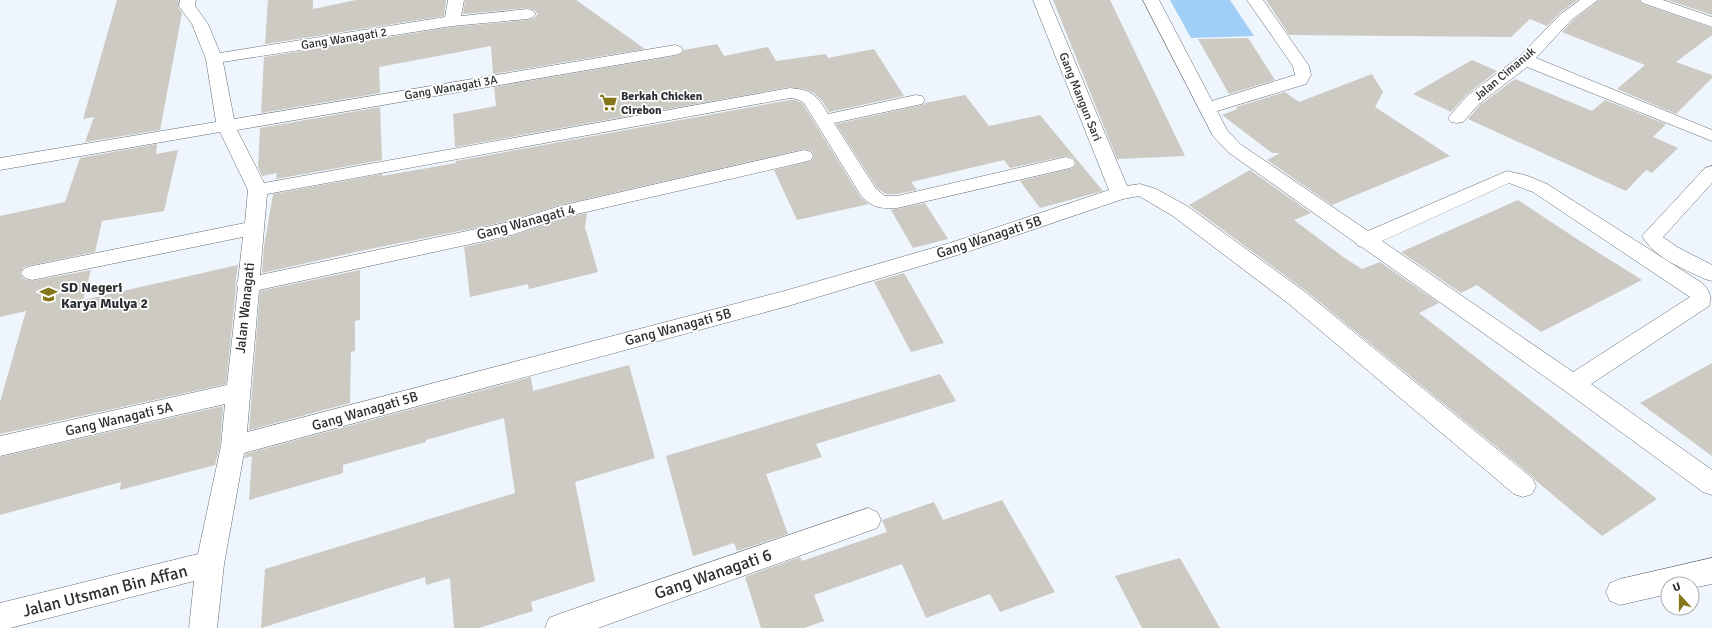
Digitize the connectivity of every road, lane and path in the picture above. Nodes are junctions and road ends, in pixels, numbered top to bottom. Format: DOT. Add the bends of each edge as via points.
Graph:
graph roads {
  1 [pos="188,0"];
  2 [pos="456,0"];
  3 [pos="1041,0"];
  4 [pos="1151,0"];
  5 [pos="1255,0"];
  6 [pos="1590,0"];
  7 [pos="1648,0"];
  8 [pos="528,14"];
  9 [pos="452,21"];
  10 [pos="1712,22"];
  11 [pos="675,50"];
  12 [pos="214,59"];
  13 [pos="1525,60"];
  14 [pos="916,100"];
  15 [pos="1207,108"];
  16 [pos="1456,118"];
  17 [pos="824,120"];
  18 [pos="226,126"];
  19 [pos="1712,136"];
  20 [pos="804,156"];
  21 [pos="1066,163"];
  22 [pos="0,164"];
  23 [pos="1712,172"];
  24 [pos="258,190"];
  25 [pos="1120,193"];
  26 [pos="254,228"];
  27 [pos="1365,241"];
  28 [pos="32,273"];
  29 [pos="1712,274"];
  30 [pos="248,285"];
  31 [pos="1573,384"];
  32 [pos="237,392"];
  33 [pos="0,446"];
  34 [pos="232,446"];
  35 [pos="1712,484"];
  36 [pos="1523,486"];
  37 [pos="868,520"];
  38 [pos="210,564"];
  39 [pos="1712,571"];
  40 [pos="1620,592"];
  41 [pos="0,617"];
  42 [pos="203,628"];
  43 [pos="558,628"];
  1 -- 12 [label="street" via="187,6 200,24"];
  2 -- 9 [label="street"];
  3 -- 25 [label="street, Gang Mangun Sari"];
  4 -- 15 [label="street"];
  5 -- 15 [label="street" via="1301,66 1300,80"];
  6 -- 13 [label="street, Jalan Cimanuk" via="1566,17"];
  7 -- 10 [label="street"];
  8 -- 9 [label="street, Gang Wanagati 2"];
  9 -- 12 [label="street, Gang Wanagati 2"];
  11 -- 18 [label="street, Gang Wanagati 3A"];
  12 -- 18 [label="street"];
  13 -- 16 [label="street, Jalan Cimanuk" via="1473,100"];
  13 -- 19 [label="street"];
  14 -- 17 [label="street"];
  15 -- 27 [label="street" via="1219,132 1234,148"];
  17 -- 21 [label="street" via="869,193 880,202 897,202"];
  17 -- 24 [label="street" via="811,100 801,94 790,93"];
  18 -- 22 [label="street, Gang Wanagati 3A"];
  18 -- 24 [label="street"];
  20 -- 30 [label="street, Gang Wanagati 4" via="560,212 512,228"];
  23 -- 29 [label="street" via="1652,236 1663,248"];
  24 -- 26 [label="street, Jalan Wanagati"];
  25 -- 34 [label="street, Gang Wanagati 5B" via="957,248 788,298"];
  25 -- 36 [label="street, Gang Wanagati 5B" via="1140,190 1180,212 1298,298"];
  26 -- 28 [label="street"];
  26 -- 30 [label="street, Jalan Wanagati"];
  27 -- 31 [label="street"];
  27 -- 31 [label="street" via="1507,178 1521,180 1540,188 1701,295 1701,300"];
  30 -- 32 [label="street, Jalan Wanagati"];
  31 -- 35 [label="street"];
  32 -- 33 [label="street, Gang Wanagati 5A"];
  32 -- 34 [label="street, Jalan Wanagati"];
  34 -- 38 [label="street, Jalan Wanagati"];
  37 -- 43 [label="street, Gang Wanagati 6"];
  38 -- 41 [label="street, Jalan Utsman Bin Affan"];
  38 -- 42 [label="street, Jalan Wanagati"];
  39 -- 40 [label="street"];
}
